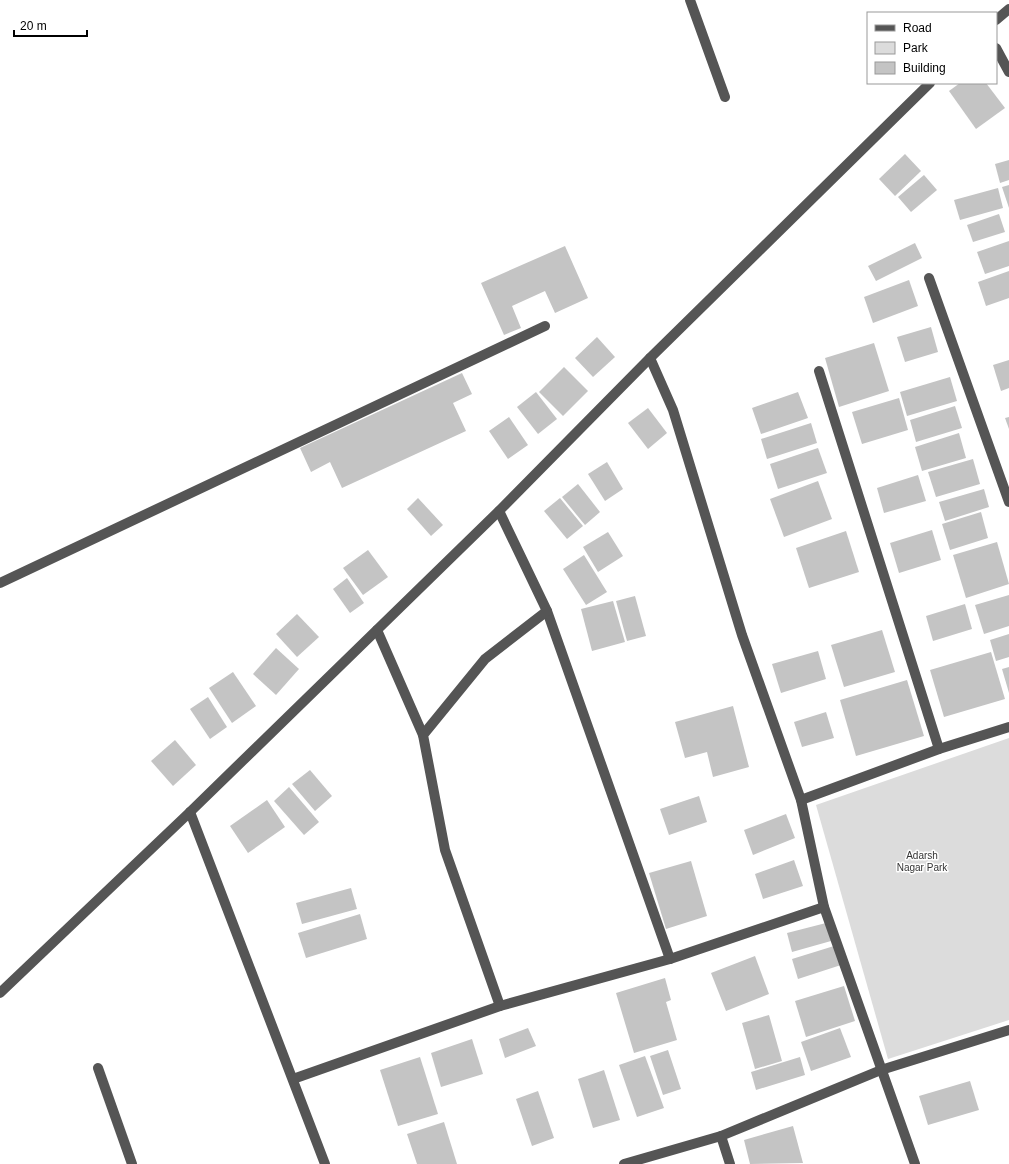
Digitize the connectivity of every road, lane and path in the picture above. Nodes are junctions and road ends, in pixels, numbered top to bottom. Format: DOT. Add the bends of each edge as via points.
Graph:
graph roads {
  1 [pos="690,0"];
  2 [pos="1009,9"];
  3 [pos="997,19"];
  4 [pos="997,50"];
  5 [pos="1009,72"];
  6 [pos="929,84"];
  7 [pos="725,97"];
  8 [pos="930,278"];
  9 [pos="545,326"];
  10 [pos="650,358"];
  11 [pos="819,371"];
  12 [pos="1009,502"];
  13 [pos="499,511"];
  14 [pos="0,583"];
  15 [pos="547,611"];
  16 [pos="377,630"];
  17 [pos="1009,728"];
  18 [pos="423,735"];
  19 [pos="939,749"];
  20 [pos="801,800"];
  21 [pos="190,812"];
  22 [pos="824,907"];
  23 [pos="670,959"];
  24 [pos="0,993"];
  25 [pos="500,1006"];
  26 [pos="1009,1030"];
  27 [pos="98,1068"];
  28 [pos="881,1070"];
  29 [pos="293,1079"];
  30 [pos="721,1136"];
  31 [pos="132,1164"];
  32 [pos="325,1164"];
  33 [pos="624,1164"];
  34 [pos="730,1164"];
  35 [pos="915,1164"];
  1 -- 7 [label="street"];
  2 -- 3 [label="street"];
  4 -- 5 [label="street"];
  6 -- 10 [label="street"];
  8 -- 12 [label="street"];
  9 -- 14 [label="street"];
  10 -- 13 [label="street"];
  10 -- 20 [label="street" via="673,410 742,635"];
  11 -- 19 [label="street"];
  13 -- 15 [label="street"];
  13 -- 16 [label="street"];
  15 -- 18 [label="street" via="485,659"];
  15 -- 23 [label="street"];
  16 -- 18 [label="street"];
  16 -- 21 [label="street"];
  17 -- 19 [label="street"];
  18 -- 25 [label="street" via="445,850"];
  19 -- 20 [label="street"];
  20 -- 22 [label="street"];
  21 -- 24 [label="street"];
  21 -- 29 [label="street"];
  22 -- 23 [label="street"];
  22 -- 28 [label="street"];
  23 -- 25 [label="street"];
  25 -- 29 [label="street"];
  26 -- 28 [label="street"];
  27 -- 31 [label="street"];
  28 -- 30 [label="street"];
  28 -- 35 [label="street"];
  29 -- 32 [label="street"];
  30 -- 33 [label="street"];
  30 -- 34 [label="street"];
}
